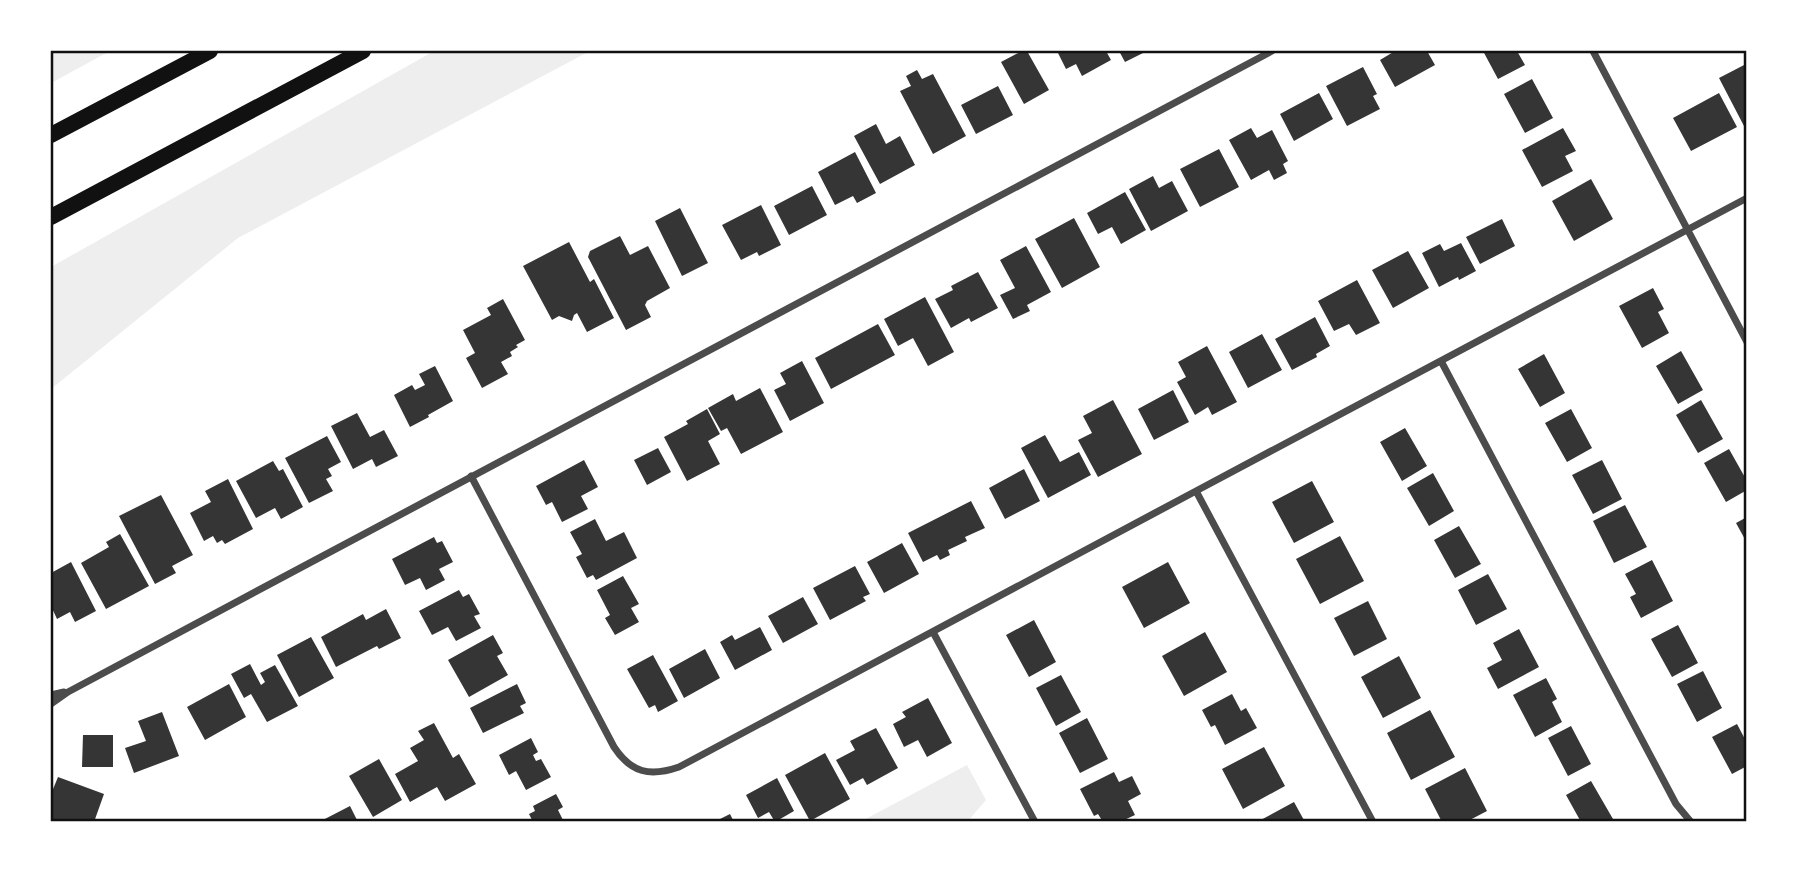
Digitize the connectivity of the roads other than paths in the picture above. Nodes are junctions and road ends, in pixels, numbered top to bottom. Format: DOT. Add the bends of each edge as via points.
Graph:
graph roads {
  1 [pos="210,51"];
  2 [pos="363,51"];
  3 [pos="1272,51"];
  4 [pos="1592,51"];
  5 [pos="51,135"];
  6 [pos="1747,198"];
  7 [pos="51,217"];
  8 [pos="1688,230"];
  9 [pos="1747,342"];
  10 [pos="1441,360"];
  11 [pos="471,476"];
  12 [pos="1196,491"];
  13 [pos="933,632"];
  14 [pos="68,692"];
  15 [pos="51,695"];
  16 [pos="51,705"];
  17 [pos="1035,822"];
  18 [pos="1373,822"];
  19 [pos="1691,822"];
  1 -- 5 [label="main road"];
  2 -- 7 [label="main road"];
  3 -- 11 [label="street"];
  4 -- 8 [label="street"];
  6 -- 8 [label="street"];
  8 -- 9 [label="street"];
  8 -- 10 [label="street"];
  10 -- 12 [label="street"];
  10 -- 19 [label="street" via="1676,804"];
  11 -- 13 [label="street" via="614,747 638,770 651,773 679,768"];
  11 -- 14 [label="street"];
  12 -- 13 [label="street"];
  12 -- 18 [label="street"];
  13 -- 17 [label="street"];
  14 -- 15 [label="street"];
  14 -- 16 [label="street"];
}
